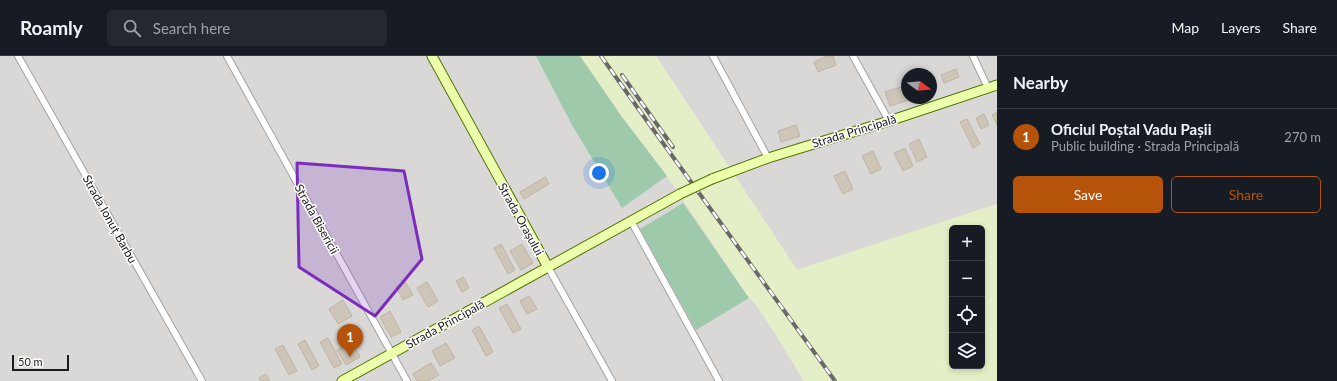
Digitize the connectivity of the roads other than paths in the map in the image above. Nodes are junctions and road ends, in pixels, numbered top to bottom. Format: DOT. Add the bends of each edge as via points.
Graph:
graph roads {
  1 [pos="18,56"];
  2 [pos="227,56"];
  3 [pos="432,56"];
  4 [pos="713,56"];
  5 [pos="853,56"];
  6 [pos="973,56"];
  7 [pos="997,85"];
  8 [pos="988,88"];
  9 [pos="889,121"];
  10 [pos="768,158"];
  11 [pos="631,221"];
  12 [pos="548,266"];
  13 [pos="391,354"];
  14 [pos="202,381"];
  15 [pos="342,381"];
  16 [pos="407,381"];
  17 [pos="612,381"];
  18 [pos="719,381"];
  1 -- 14 [label="street, Strada Ionuț Barbu"];
  2 -- 13 [label="street, Strada Bisericii"];
  3 -- 12 [label="main road, Strada Orașului"];
  4 -- 10 [label="street"];
  5 -- 9 [label="street"];
  6 -- 8 [label="street"];
  7 -- 8 [label="main road, Strada Principală"];
  8 -- 9 [label="main road, Strada Principală"];
  9 -- 10 [label="main road, Strada Principală"];
  10 -- 11 [label="main road, Strada Principală, bridge" via="712,179"];
  11 -- 12 [label="main road, Strada Principală"];
  11 -- 18 [label="street"];
  12 -- 13 [label="main road, Strada Principală"];
  12 -- 17 [label="street, Strada Orașului"];
  13 -- 15 [label="main road, Strada Principală"];
  13 -- 16 [label="street, Strada Bisericii"];
}
